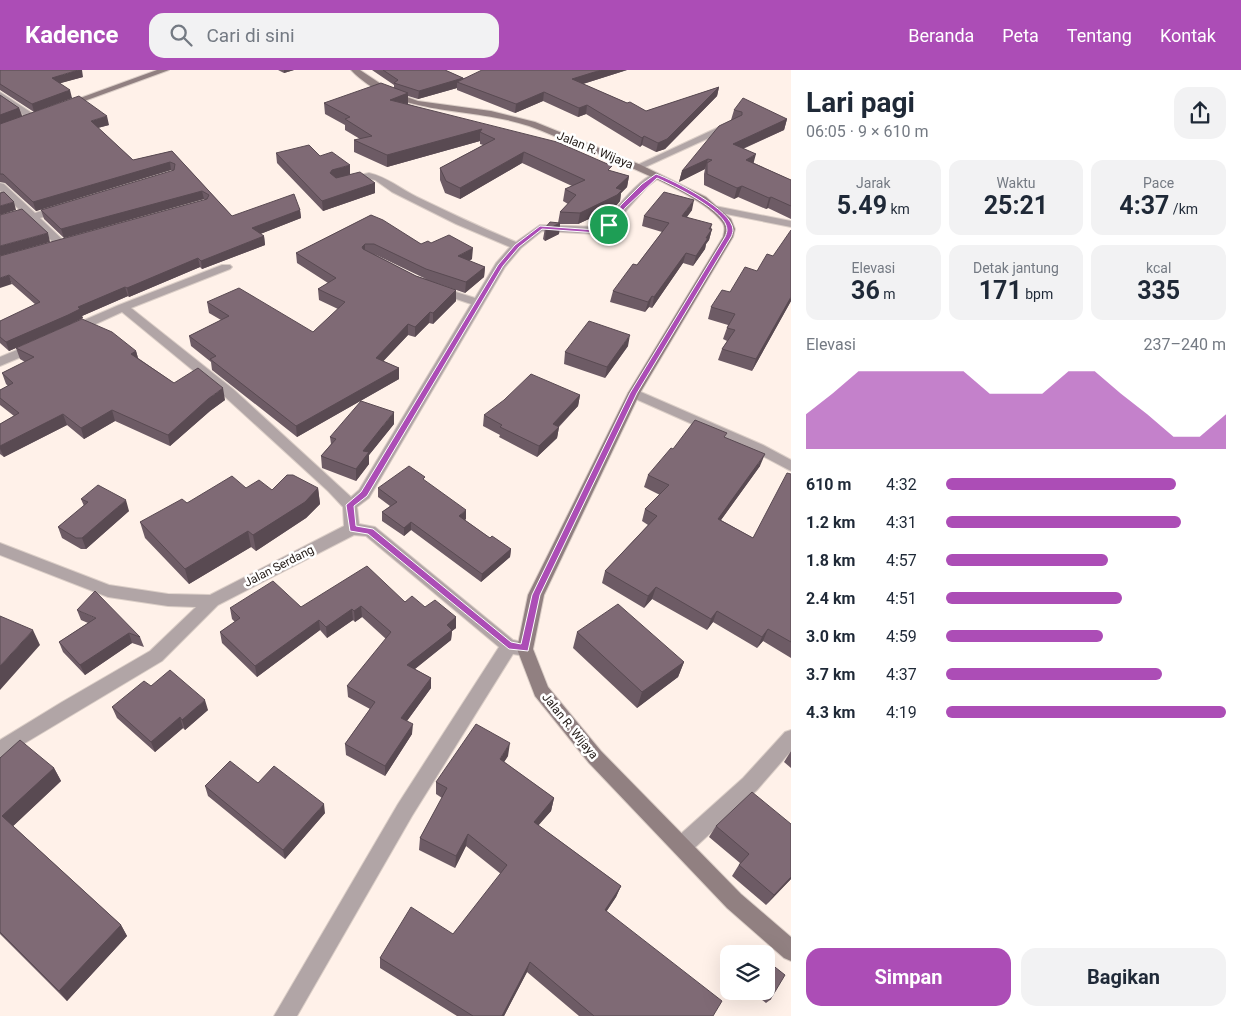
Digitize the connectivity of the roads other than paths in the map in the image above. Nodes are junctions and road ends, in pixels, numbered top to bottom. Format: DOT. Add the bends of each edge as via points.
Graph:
graph roads {
  1 [pos="355,70"];
  2 [pos="160,71"];
  3 [pos="0,95"];
  4 [pos="59,108"];
  5 [pos="32,117"];
  6 [pos="733,124"];
  7 [pos="638,167"];
  8 [pos="656,176"];
  9 [pos="337,184"];
  10 [pos="0,186"];
  11 [pos="70,206"];
  12 [pos="715,209"];
  13 [pos="26,214"];
  14 [pos="791,224"];
  15 [pos="60,243"];
  16 [pos="517,246"];
  17 [pos="226,267"];
  18 [pos="429,286"];
  19 [pos="478,303"];
  20 [pos="123,307"];
  21 [pos="62,335"];
  22 [pos="44,343"];
  23 [pos="0,362"];
  24 [pos="634,393"];
  25 [pos="791,466"];
  26 [pos="350,505"];
  27 [pos="352,529"];
  28 [pos="0,549"];
  29 [pos="212,601"];
  30 [pos="517,647"];
  31 [pos="791,738"];
  32 [pos="0,750"];
  33 [pos="682,846"];
  34 [pos="791,951"];
  35 [pos="285,1016"];
  1 -- 7 [label="street, Jalan R. Wijaya" via="390,94 416,103 491,114 532,124"];
  2 -- 4 [label="street"];
  3 -- 5 [label="street"];
  6 -- 7 [label="street"];
  7 -- 8 [label="street, Jalan R. Wijaya"];
  8 -- 12 [label="street, Jalan R. Wijaya" via="702,198"];
  8 -- 16 [label="street" via="604,229 596,232 540,228"];
  9 -- 16 [label="street" via="360,177 378,178 460,222"];
  10 -- 13 [label="street"];
  11 -- 13 [label="street"];
  12 -- 14 [label="street"];
  12 -- 24 [label="street, Jalan R. Wijaya" via="727,221 728,237"];
  13 -- 15 [label="street"];
  16 -- 19 [label="street" via="500,265"];
  17 -- 20 [label="street"];
  18 -- 19 [label="street"];
  19 -- 26 [label="street" via="364,494"];
  20 -- 21 [label="street"];
  20 -- 26 [label="street" via="228,392 307,461"];
  22 -- 23 [label="street"];
  24 -- 25 [label="street"];
  24 -- 30 [label="street, Jalan R. Wijaya" via="536,595"];
  26 -- 27 [label="street"];
  27 -- 29 [label="street, Jalan Serdang"];
  27 -- 30 [label="street" via="370,531"];
  28 -- 29 [label="street, Jalan Serdang" via="108,591 168,600"];
  29 -- 32 [label="street" via="156,656"];
  30 -- 33 [label="street, Jalan R. Wijaya" via="541,692 595,757"];
  30 -- 35 [label="street" via="406,810"];
  31 -- 33 [label="street" via="750,784"];
  33 -- 34 [label="street, Jalan R. Wijaya" via="734,901"];
}
